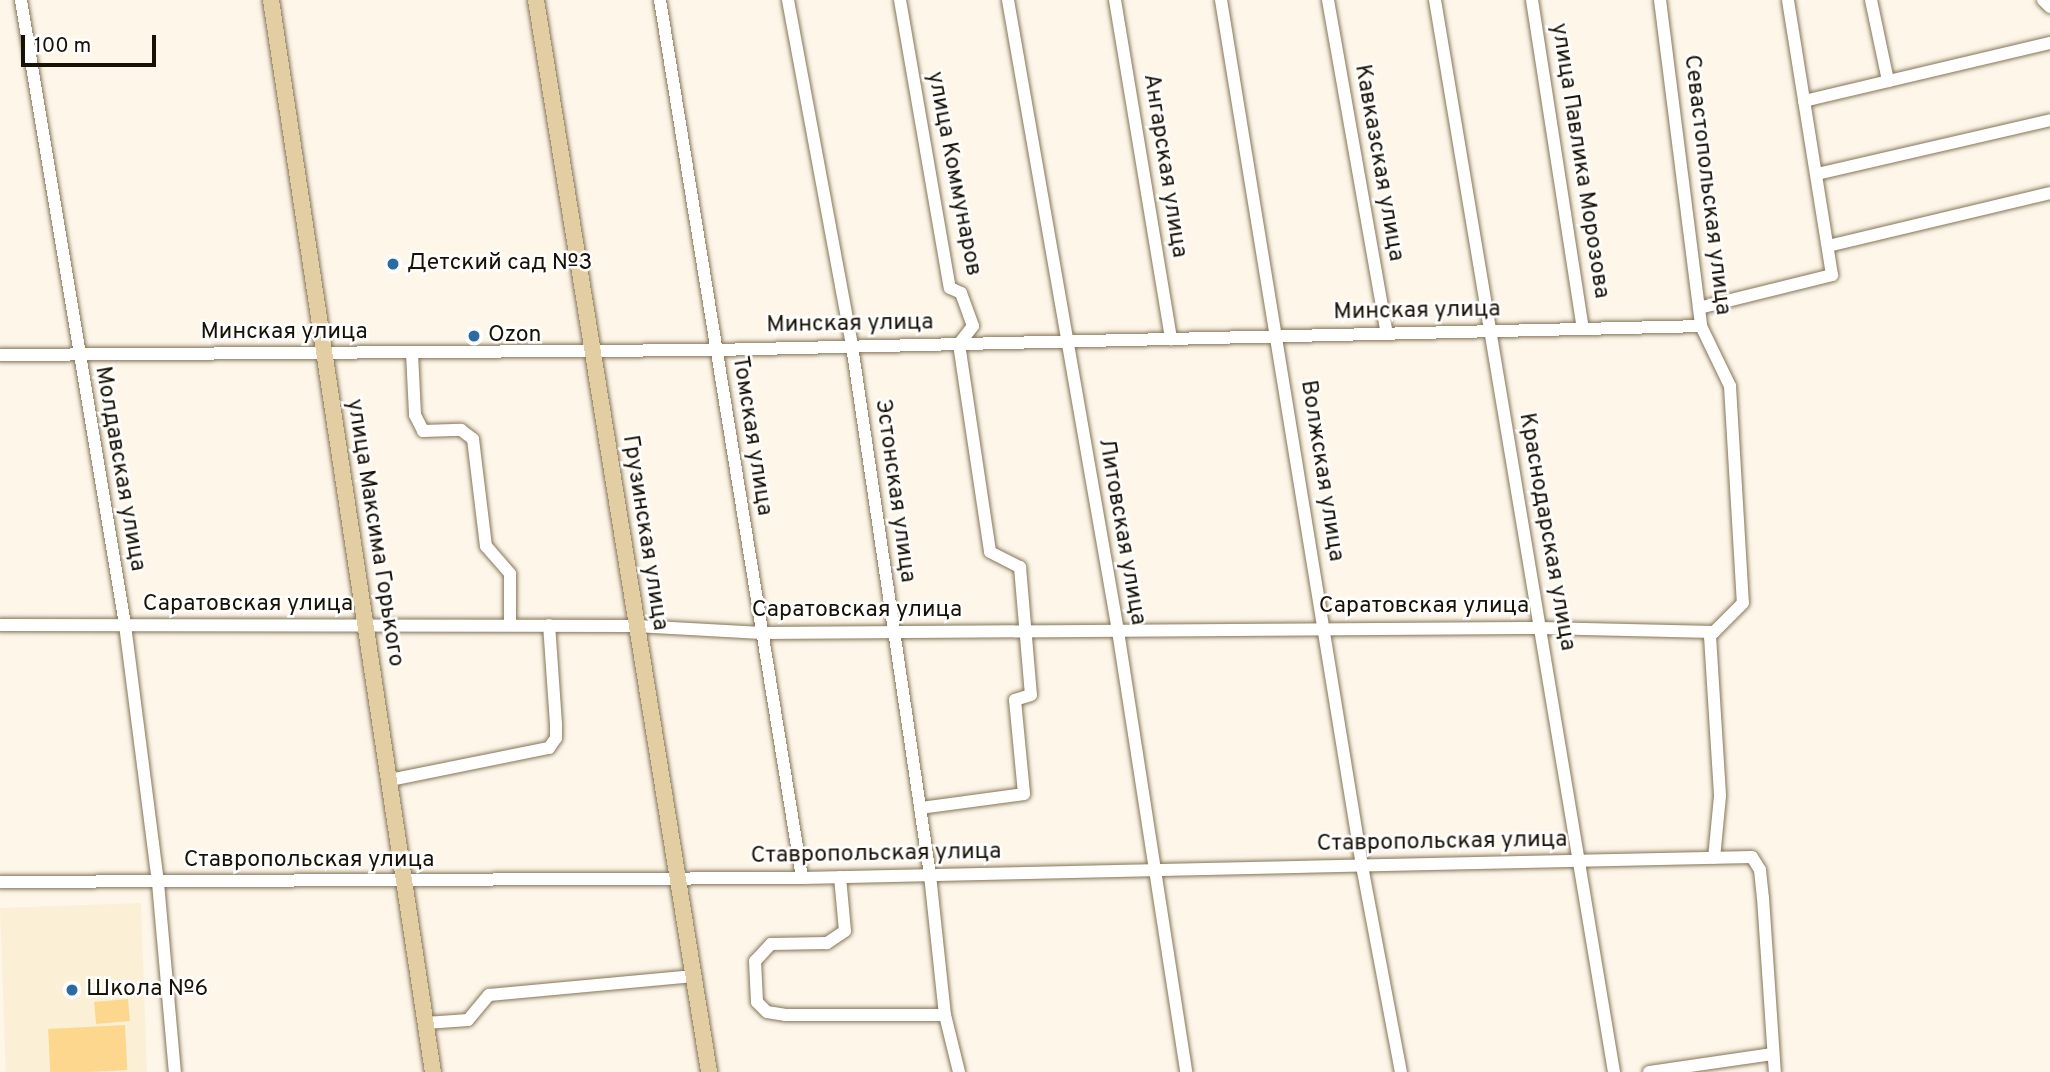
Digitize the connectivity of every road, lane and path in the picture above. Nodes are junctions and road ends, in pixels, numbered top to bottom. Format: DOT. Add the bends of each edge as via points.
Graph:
graph roads {
  1 [pos="21,0"];
  2 [pos="271,0"];
  3 [pos="536,0"];
  4 [pos="660,0"];
  5 [pos="788,0"];
  6 [pos="900,0"];
  7 [pos="1008,0"];
  8 [pos="1115,0"];
  9 [pos="1221,0"];
  10 [pos="1328,0"];
  11 [pos="1435,0"];
  12 [pos="1532,0"];
  13 [pos="1660,0"];
  14 [pos="1788,0"];
  15 [pos="1871,0"];
  16 [pos="2043,0"];
  17 [pos="2050,7"];
  18 [pos="2050,43"];
  19 [pos="1888,81"];
  20 [pos="1804,101"];
  21 [pos="2050,120"];
  22 [pos="1817,174"];
  23 [pos="2050,193"];
  24 [pos="1828,246"];
  25 [pos="1699,308"];
  26 [pos="1701,326"];
  27 [pos="1583,329"];
  28 [pos="1491,332"];
  29 [pos="1387,334"];
  30 [pos="1278,336"];
  31 [pos="1171,339"];
  32 [pos="1065,341"];
  33 [pos="959,344"];
  34 [pos="852,346"];
  35 [pos="715,350"];
  36 [pos="592,351"];
  37 [pos="78,352"];
  38 [pos="412,353"];
  39 [pos="0,355"];
  40 [pos="323,355"];
  41 [pos="0,625"];
  42 [pos="125,625"];
  43 [pos="510,625"];
  44 [pos="549,625"];
  45 [pos="366,626"];
  46 [pos="636,626"];
  47 [pos="1541,628"];
  48 [pos="1325,629"];
  49 [pos="1023,631"];
  50 [pos="1118,631"];
  51 [pos="893,632"];
  52 [pos="1714,632"];
  53 [pos="762,633"];
  54 [pos="390,780"];
  55 [pos="920,808"];
  56 [pos="1714,858"];
  57 [pos="1579,861"];
  58 [pos="1362,866"];
  59 [pos="1156,870"];
  60 [pos="930,876"];
  61 [pos="840,877"];
  62 [pos="678,878"];
  63 [pos="802,878"];
  64 [pos="404,881"];
  65 [pos="0,882"];
  66 [pos="158,883"];
  67 [pos="694,976"];
  68 [pos="945,1015"];
  69 [pos="426,1023"];
  70 [pos="1772,1054"];
  71 [pos="175,1072"];
  72 [pos="433,1072"];
  73 [pos="709,1072"];
  74 [pos="959,1072"];
  75 [pos="1186,1072"];
  76 [pos="1401,1072"];
  77 [pos="1614,1072"];
  78 [pos="1649,1072"];
  79 [pos="1775,1072"];
  1 -- 37 [label="street, Молдавская улица"];
  2 -- 40 [label="main road, улица Максима Горького"];
  3 -- 36 [label="main road, Грузинская улица"];
  4 -- 35 [label="street, Томская улица"];
  5 -- 34 [label="street, Эстонская улица"];
  6 -- 33 [label="street, улица Коммунаров" via="950,288 961,293 973,326"];
  7 -- 32 [label="street, Литовская улица"];
  8 -- 31 [label="street, Ангарская улица"];
  9 -- 30 [label="street, Волжская улица"];
  10 -- 29 [label="street, Кавказская улица"];
  11 -- 28 [label="street, Краснодарская улица"];
  12 -- 27 [label="street, улица Павлика Морозова"];
  13 -- 25 [label="street, Севастопольская улица"];
  14 -- 20 [label="street"];
  15 -- 19 [label="street"];
  16 -- 17 [label="street"];
  18 -- 19 [label="street"];
  19 -- 20 [label="street"];
  20 -- 22 [label="street"];
  21 -- 22 [label="street"];
  22 -- 24 [label="street"];
  23 -- 24 [label="street"];
  24 -- 25 [label="street" via="1832,275"];
  25 -- 26 [label="street, Севастопольская улица"];
  26 -- 27 [label="street, Минская улица"];
  26 -- 52 [label="street, Севастопольская улица" via="1730,386 1743,603"];
  27 -- 28 [label="street, Минская улица"];
  28 -- 29 [label="street, Минская улица"];
  28 -- 47 [label="street, Краснодарская улица"];
  29 -- 30 [label="street, Минская улица"];
  30 -- 31 [label="street, Минская улица"];
  30 -- 48 [label="street, Волжская улица"];
  31 -- 32 [label="street, Минская улица"];
  32 -- 33 [label="street, Минская улица"];
  32 -- 50 [label="street, Литовская улица"];
  33 -- 34 [label="street, Минская улица"];
  33 -- 49 [label="street, улица Коммунаров" via="990,552 1020,566"];
  34 -- 35 [label="street, Минская улица"];
  34 -- 51 [label="street, Эстонская улица"];
  35 -- 36 [label="street, Минская улица"];
  35 -- 53 [label="street, Томская улица"];
  36 -- 38 [label="street, Минская улица"];
  36 -- 46 [label="main road, Грузинская улица"];
  37 -- 39 [label="street, Минская улица"];
  37 -- 40 [label="street, Минская улица"];
  37 -- 42 [label="street, Молдавская улица"];
  38 -- 40 [label="street, Минская улица"];
  38 -- 43 [label="street" via="415,415 424,431 461,430 473,439 486,546 510,574"];
  40 -- 45 [label="main road, улица Максима Горького"];
  41 -- 42 [label="street, Саратовская улица"];
  42 -- 45 [label="street, Саратовская улица"];
  42 -- 66 [label="street, Молдавская улица"];
  43 -- 44 [label="street, Саратовская улица"];
  43 -- 45 [label="street, Саратовская улица"];
  44 -- 46 [label="street, Саратовская улица"];
  44 -- 54 [label="street" via="556,738 549,748"];
  45 -- 54 [label="main road, улица Максима Горького"];
  46 -- 53 [label="street, Саратовская улица"];
  46 -- 62 [label="main road, Грузинская улица"];
  47 -- 48 [label="street, Саратовская улица"];
  47 -- 52 [label="street, Саратовская улица"];
  47 -- 57 [label="street, Краснодарская улица"];
  48 -- 50 [label="street, Саратовская улица"];
  48 -- 58 [label="street, Волжская улица"];
  49 -- 50 [label="street, Саратовская улица"];
  49 -- 51 [label="street, Саратовская улица"];
  49 -- 55 [label="street, улица Коммунаров" via="1031,695 1015,700 1024,794"];
  50 -- 59 [label="street, Литовская улица"];
  51 -- 53 [label="street, Саратовская улица"];
  51 -- 55 [label="street, Эстонская улица"];
  52 -- 56 [label="street" via="1710,636 1720,796"];
  53 -- 63 [label="street, Томская улица"];
  54 -- 64 [label="main road, улица Максима Горького"];
  55 -- 60 [label="street, Эстонская улица"];
  56 -- 57 [label="street, Ставропольская улица"];
  56 -- 70 [label="street, Ставропольская улица" via="1752,858 1760,870"];
  57 -- 58 [label="street, Ставропольская улица"];
  57 -- 77 [label="street, Краснодарская улица"];
  58 -- 59 [label="street, Ставропольская улица"];
  58 -- 76 [label="street, Волжская улица"];
  59 -- 60 [label="street, Ставропольская улица"];
  59 -- 75 [label="street, Литовская улица"];
  60 -- 61 [label="street, Ставропольская улица"];
  60 -- 68 [label="street, Эстонская улица"];
  61 -- 63 [label="street, Ставропольская улица"];
  61 -- 68 [label="street" via="845,931 827,943 771,944 755,961 757,1002 767,1012 786,1015"];
  62 -- 63 [label="street, Ставропольская улица"];
  62 -- 64 [label="street, Ставропольская улица"];
  62 -- 67 [label="main road, Грузинская улица"];
  64 -- 66 [label="street, Ставропольская улица"];
  64 -- 69 [label="main road, улица Максима Горького"];
  65 -- 66 [label="street, Ставропольская улица"];
  66 -- 71 [label="street, Молдавская улица"];
  67 -- 69 [label="street" via="489,995 468,1020"];
  67 -- 73 [label="main road, Грузинская улица"];
  68 -- 74 [label="street, Эстонская улица"];
  69 -- 72 [label="main road, улица Максима Горького"];
  70 -- 78 [label="street"];
  70 -- 79 [label="street"];
}
